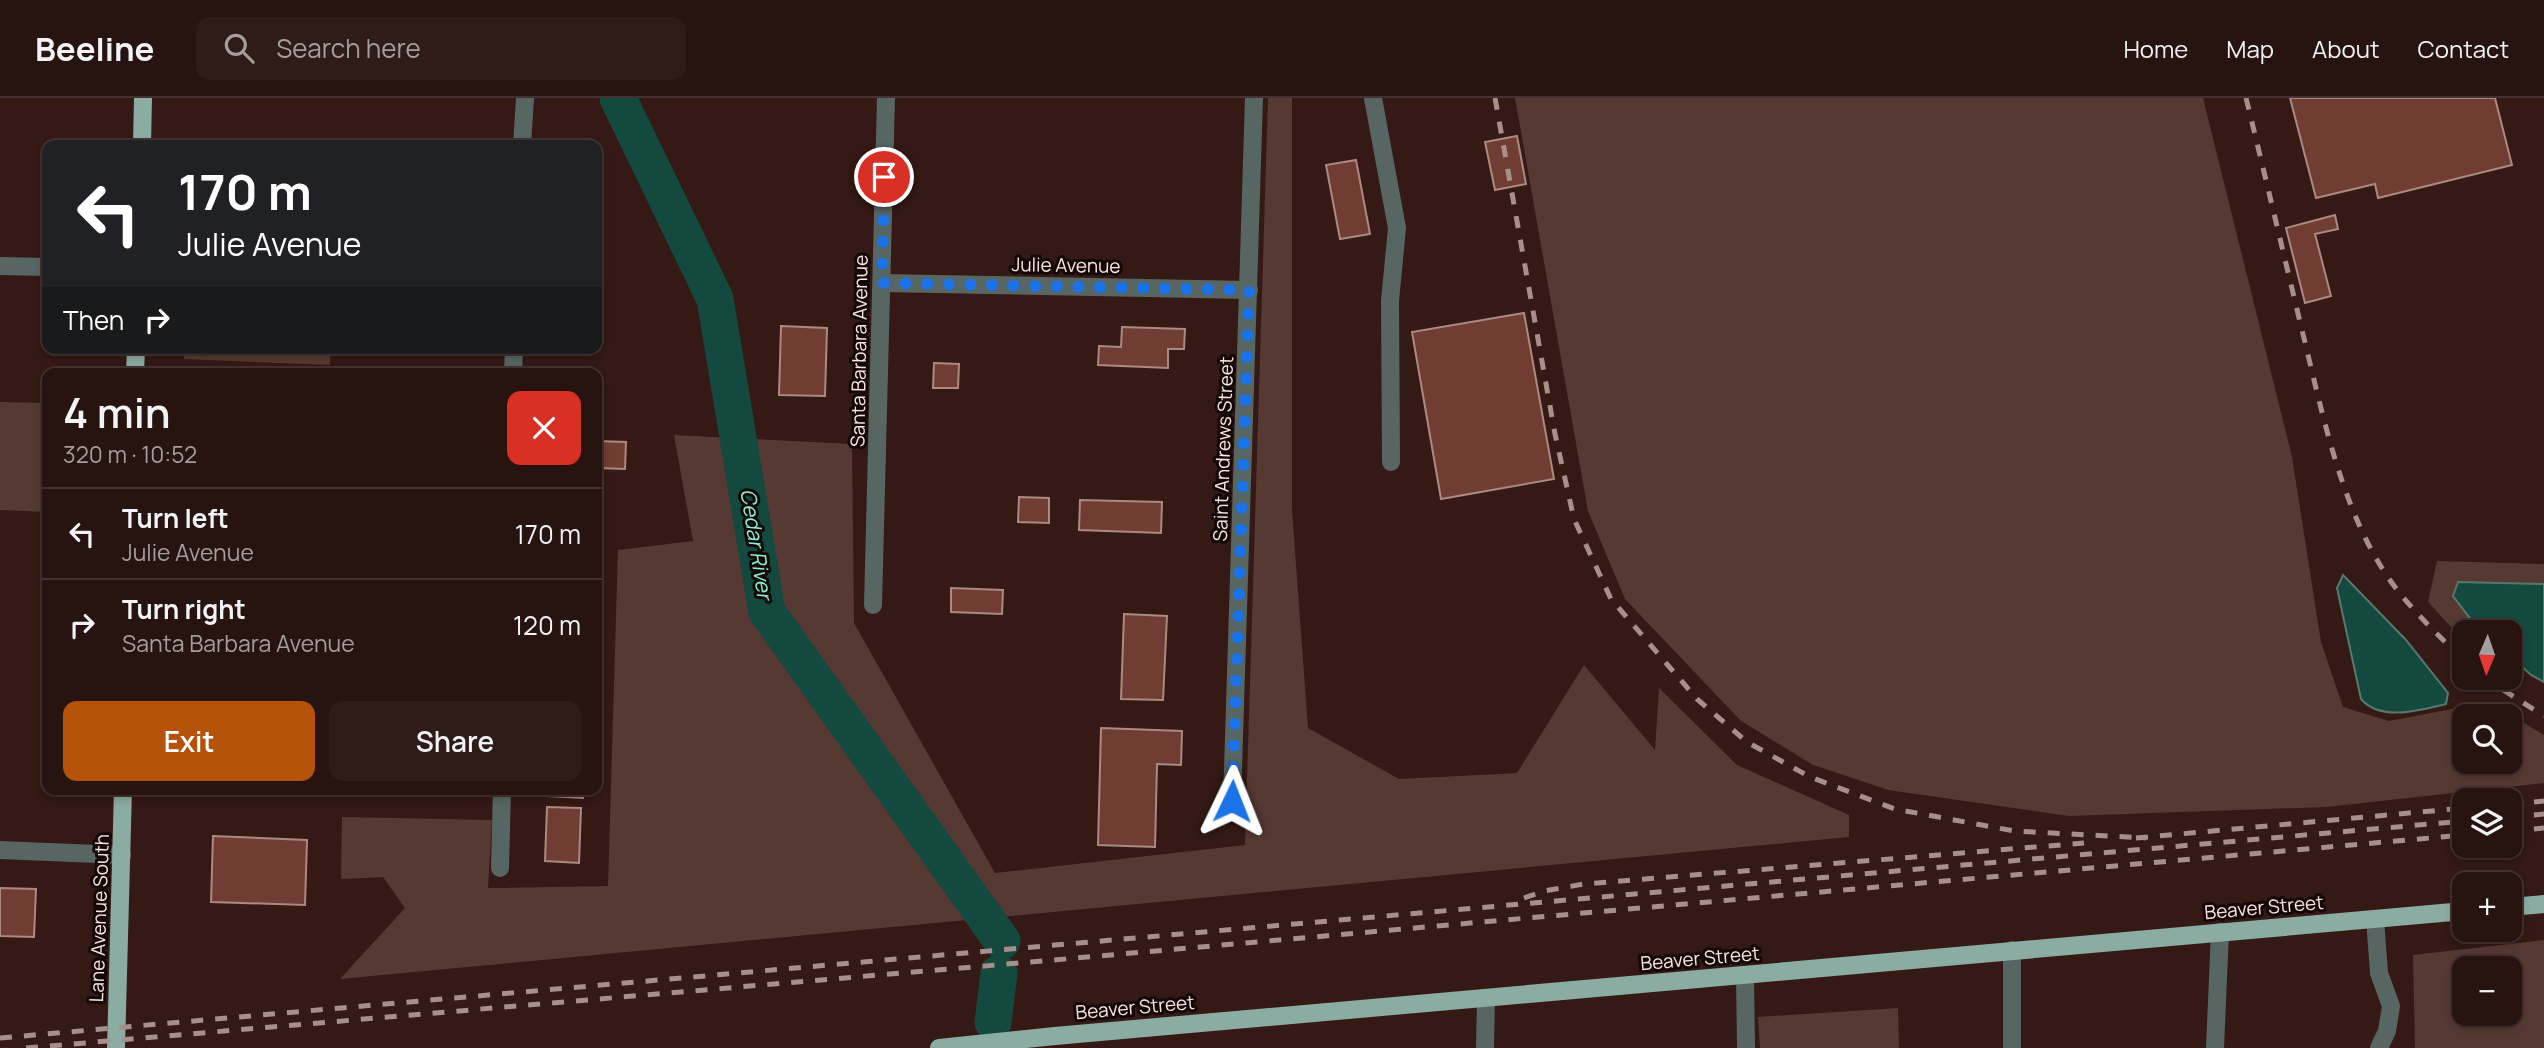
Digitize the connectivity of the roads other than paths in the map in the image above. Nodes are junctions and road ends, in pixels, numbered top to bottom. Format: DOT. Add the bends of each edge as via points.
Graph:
graph roads {
  1 [pos="143,98"];
  2 [pos="525,98"];
  3 [pos="886,98"];
  4 [pos="1254,98"];
  5 [pos="1373,98"];
  6 [pos="142,140"];
  7 [pos="522,140"];
  8 [pos="0,266"];
  9 [pos="42,267"];
  10 [pos="882,283"];
  11 [pos="1249,290"];
  12 [pos="1391,461"];
  13 [pos="873,605"];
  14 [pos="123,795"];
  15 [pos="502,795"];
  16 [pos="1232,801"];
  17 [pos="0,850"];
  18 [pos="122,855"];
  19 [pos="500,868"];
  20 [pos="2544,904"];
  21 [pos="2522,906"];
  22 [pos="2452,912"];
  23 [pos="2375,919"];
  24 [pos="2220,932"];
  25 [pos="2012,950"];
  26 [pos="1745,975"];
  27 [pos="1486,998"];
  28 [pos="116,1048"];
  29 [pos="939,1048"];
  30 [pos="1485,1048"];
  31 [pos="1746,1048"];
  32 [pos="2012,1048"];
  33 [pos="2215,1048"];
  34 [pos="2378,1048"];
  1 -- 6 [label="main road"];
  2 -- 7 [label="street"];
  3 -- 10 [label="street, Santa Barbara Avenue"];
  4 -- 11 [label="street, Saint Andrews Street"];
  5 -- 12 [label="street" via="1397,228 1390,301"];
  8 -- 9 [label="street"];
  10 -- 11 [label="street, Julie Avenue"];
  10 -- 13 [label="street, Santa Barbara Avenue"];
  11 -- 16 [label="street, Saint Andrews Street"];
  14 -- 18 [label="main road, Lane Avenue South"];
  15 -- 19 [label="street"];
  17 -- 18 [label="street"];
  18 -- 28 [label="main road, Lane Avenue South"];
  20 -- 21 [label="main road"];
  22 -- 23 [label="main road, Beaver Street"];
  23 -- 24 [label="main road, Beaver Street"];
  23 -- 34 [label="street" via="2379,973 2390,1006 2387,1031"];
  24 -- 25 [label="main road, Beaver Street"];
  24 -- 33 [label="street"];
  25 -- 26 [label="main road, Beaver Street"];
  25 -- 32 [label="street"];
  26 -- 27 [label="main road, Beaver Street"];
  26 -- 31 [label="street"];
  27 -- 29 [label="main road, Beaver Street"];
  27 -- 30 [label="street"];
}
